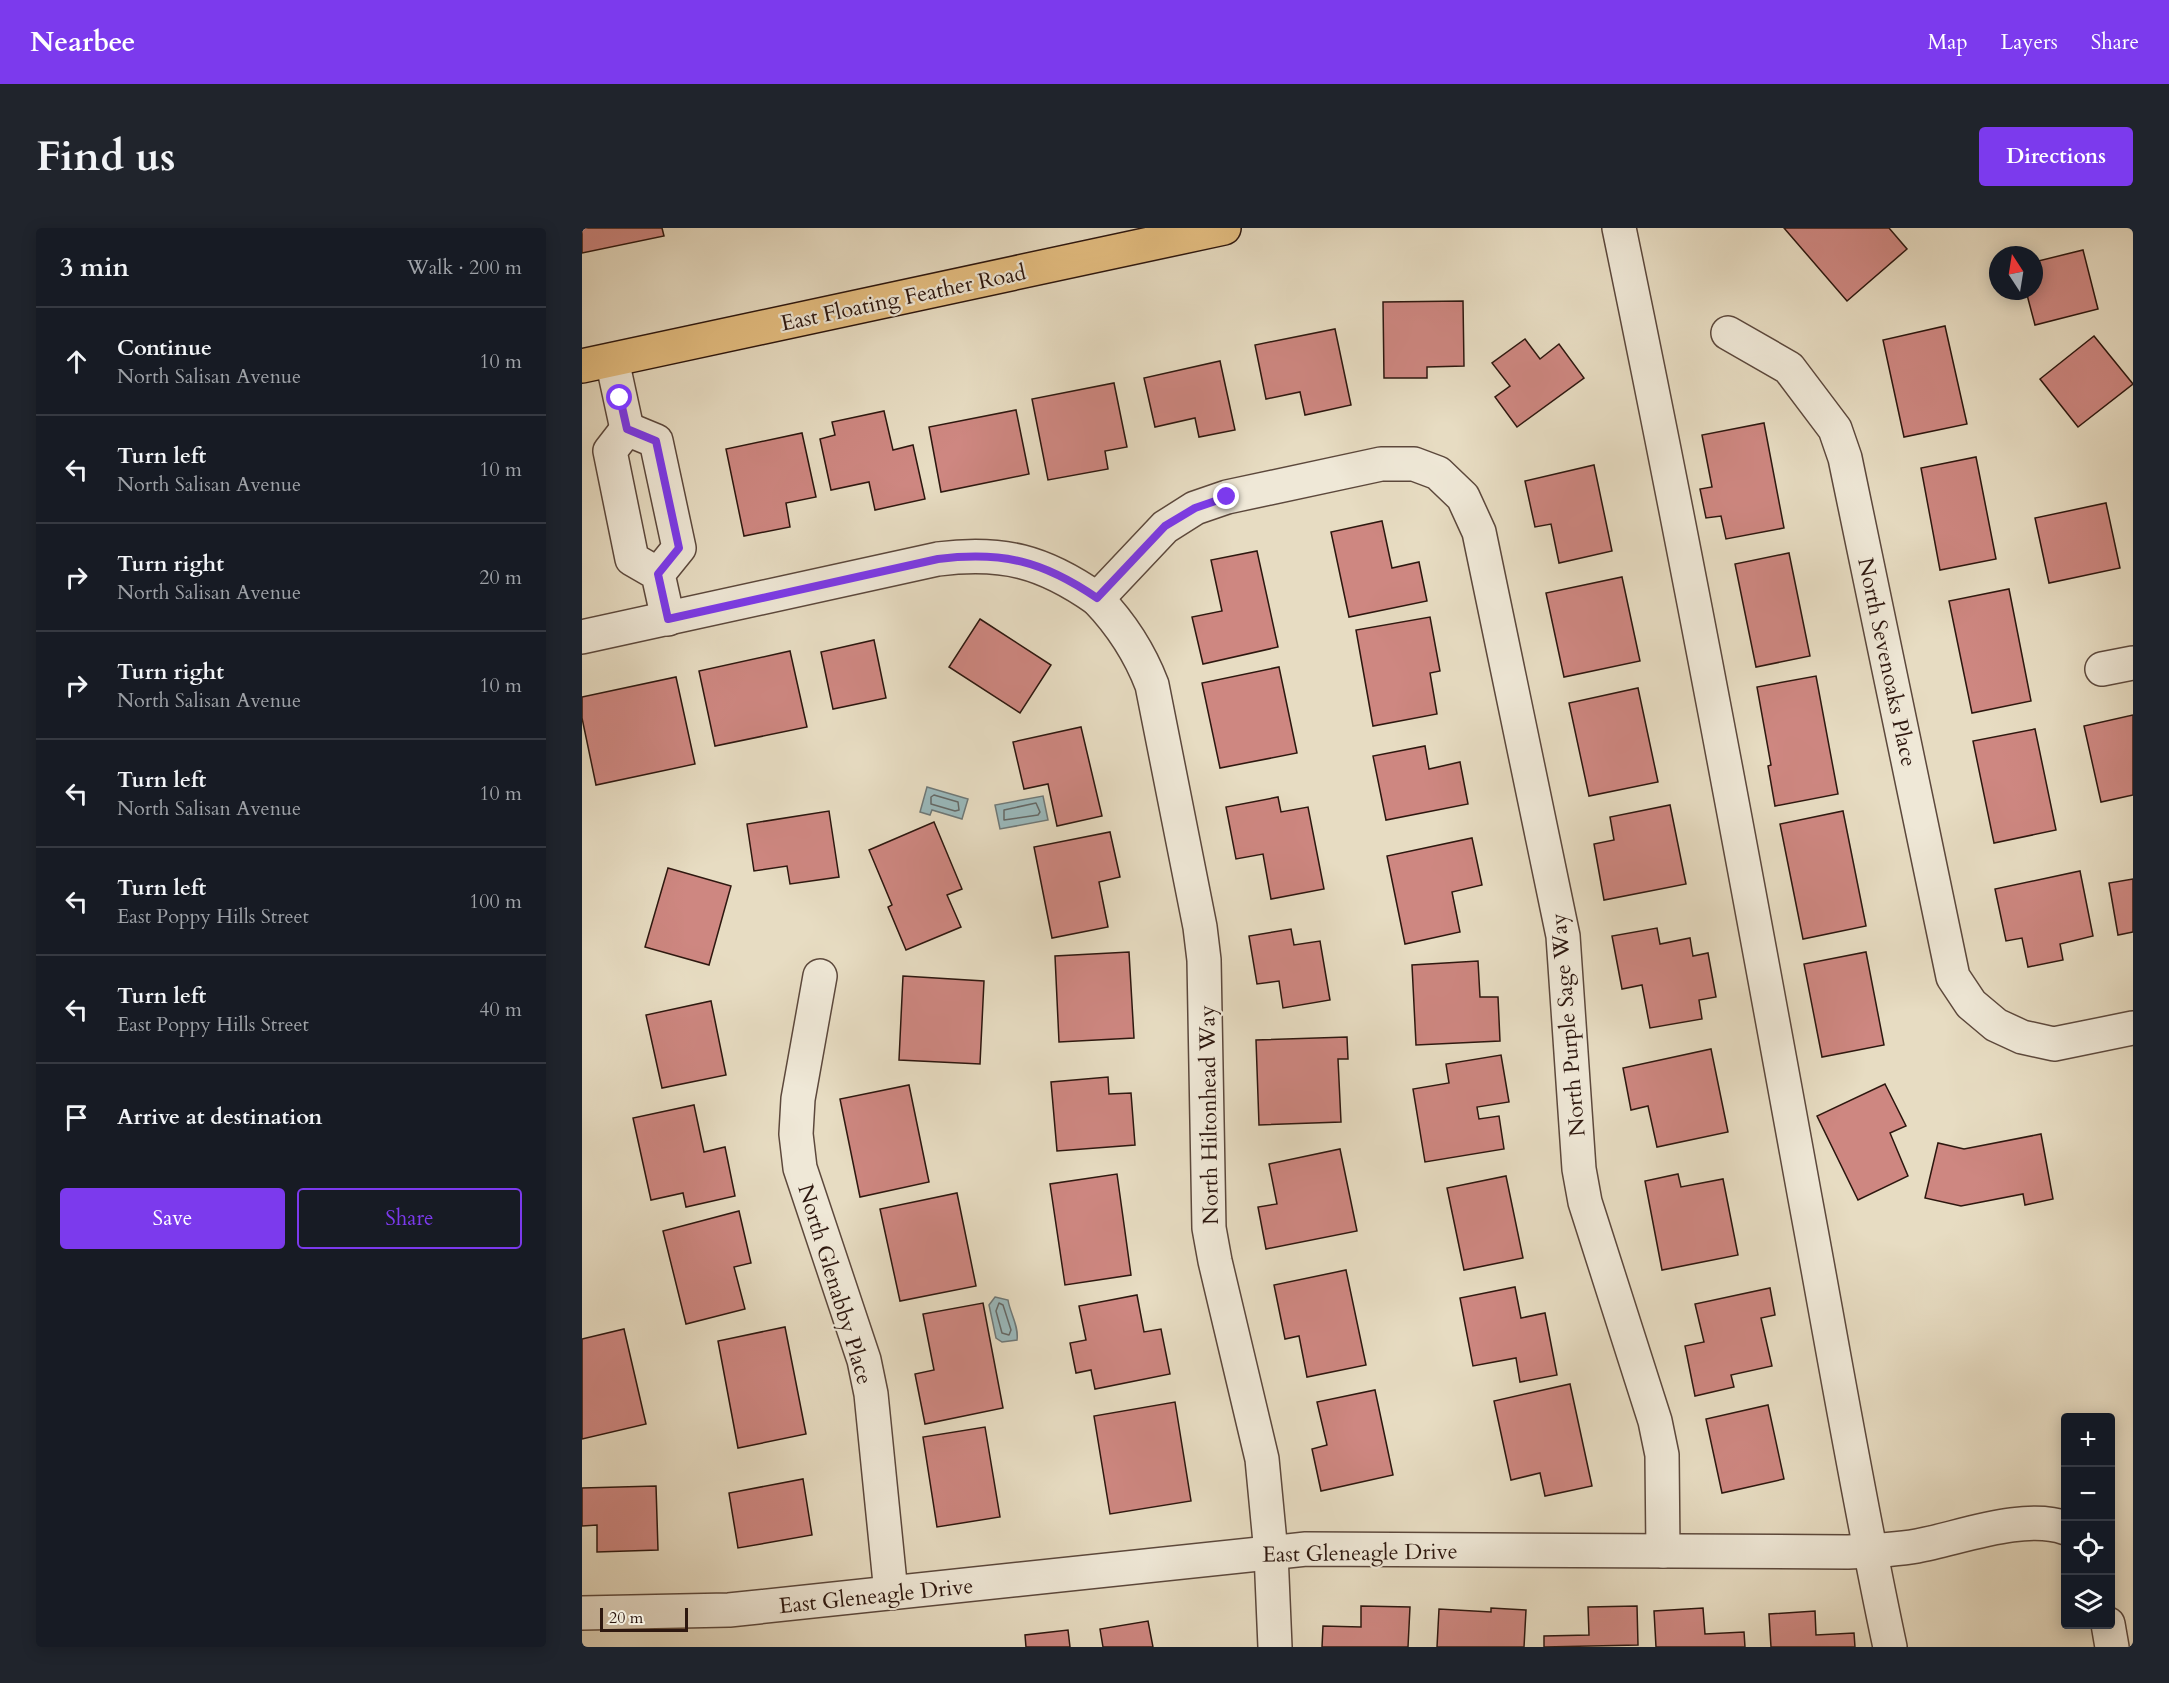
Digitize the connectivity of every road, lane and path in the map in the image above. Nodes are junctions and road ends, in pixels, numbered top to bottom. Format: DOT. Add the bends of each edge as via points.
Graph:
graph roads {
  1 [pos="1224,228"];
  2 [pos="1619,228"];
  3 [pos="1728,333"];
  4 [pos="597,363"];
  5 [pos="627,429"];
  6 [pos="658,574"];
  7 [pos="1097,598"];
  8 [pos="668,619"];
  9 [pos="582,637"];
  10 [pos="820,976"];
  11 [pos="2133,1028"];
  12 [pos="2061,1526"];
  13 [pos="1663,1551"];
  14 [pos="1869,1551"];
  15 [pos="1272,1552"];
  16 [pos="891,1593"];
  17 [pos="582,1613"];
  18 [pos="2109,1629"];
  19 [pos="1275,1647"];
  20 [pos="1890,1647"];
  21 [pos="2112,1647"];
  1 -- 4 [label="main road, East Floating Feather Road"];
  2 -- 14 [label="street"];
  3 -- 11 [label="street, North Sevenoaks Place" via="1789,368 1835,429 1845,458 1953,977 1971,1004 1996,1025 2022,1038 2054,1044"];
  4 -- 5 [label="street"];
  5 -- 6 [label="street" via="610,451 632,559"];
  5 -- 6 [label="street" via="656,441 675,526 679,548"];
  6 -- 8 [label="street"];
  7 -- 8 [label="street, North Hiltonhead Way" via="1039,565 973,555 938,559"];
  7 -- 13 [label="street, North Purple Sage Way" via="1165,526 1195,508 1227,497 1381,464 1414,464 1438,473 1463,497 1481,544 1563,936 1579,1168 1585,1202 1655,1421 1662,1455"];
  7 -- 15 [label="street, North Hiltonhead Way" via="1120,623 1139,653 1152,685 1200,927 1204,960 1209,1228 1256,1426"];
  8 -- 9 [label="street, North Hiltonhead Way"];
  10 -- 16 [label="street, North Glenabby Place" via="798,1099 796,1134 800,1168 864,1360 871,1394"];
  12 -- 14 [label="street, East Gleneagle Drive" via="2050,1522 2027,1523 1915,1546"];
  13 -- 14 [label="street, East Gleneagle Drive"];
  13 -- 15 [label="street, East Gleneagle Drive"];
  14 -- 20 [label="street"];
  15 -- 16 [label="street, East Gleneagle Drive"];
  15 -- 19 [label="street, North Hiltonhead Way"];
  16 -- 17 [label="street, East Gleneagle Drive" via="729,1610"];
  18 -- 21 [label="street"];
}
